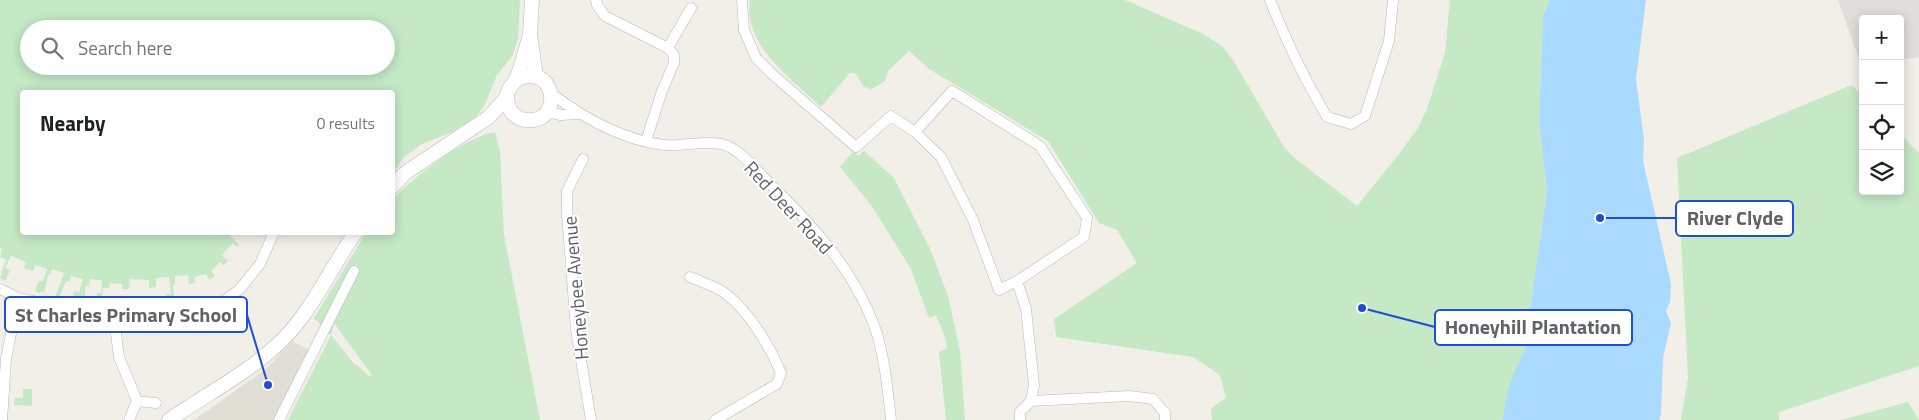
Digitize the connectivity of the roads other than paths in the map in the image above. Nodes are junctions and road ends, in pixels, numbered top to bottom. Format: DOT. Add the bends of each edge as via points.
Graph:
graph roads {
  1 [pos="532,0"];
  2 [pos="596,0"];
  3 [pos="742,0"];
  4 [pos="1270,0"];
  5 [pos="1393,0"];
  6 [pos="690,8"];
  7 [pos="530,34"];
  8 [pos="668,48"];
  9 [pos="536,76"];
  10 [pos="516,80"];
  11 [pos="552,94"];
  12 [pos="507,97"];
  13 [pos="547,112"];
  14 [pos="578,114"];
  15 [pos="489,117"];
  16 [pos="519,118"];
  17 [pos="916,132"];
  18 [pos="646,141"];
  19 [pos="583,159"];
  20 [pos="395,184"];
  21 [pos="273,235"];
  22 [pos="354,235"];
  23 [pos="354,271"];
  24 [pos="690,277"];
  25 [pos="1017,281"];
  26 [pos="0,289"];
  27 [pos="18,298"];
  28 [pos="114,318"];
  29 [pos="1031,400"];
  30 [pos="137,401"];
  31 [pos="156,403"];
  32 [pos="2,420"];
  33 [pos="129,420"];
  34 [pos="169,420"];
  35 [pos="279,420"];
  36 [pos="591,420"];
  37 [pos="715,420"];
  38 [pos="891,420"];
  39 [pos="1020,420"];
  40 [pos="1165,420"];
  1 -- 7 [label="street"];
  2 -- 8 [label="street" via="605,16"];
  3 -- 17 [label="street" via="744,30 756,58 856,147 891,116"];
  4 -- 5 [label="street" via="1285,37 1328,116 1352,124 1365,116 1389,41"];
  6 -- 8 [label="street"];
  7 -- 9 [label="street"];
  7 -- 10 [label="street"];
  8 -- 18 [label="street" via="674,55 674,63"];
  9 -- 10 [label="street"];
  9 -- 11 [label="street"];
  10 -- 12 [label="street"];
  11 -- 13 [label="street"];
  11 -- 14 [label="street, Red Deer Road"];
  12 -- 15 [label="street"];
  12 -- 16 [label="street" via="508,107"];
  13 -- 14 [label="street, Red Deer Road"];
  13 -- 16 [label="street" via="535,120"];
  14 -- 18 [label="street, Red Deer Road" via="621,135"];
  15 -- 16 [label="street"];
  15 -- 20 [label="street" via="405,173"];
  17 -- 25 [label="street" via="941,157 973,220 999,290"];
  17 -- 25 [label="street" via="952,91 1040,146 1087,218 1084,237"];
  18 -- 38 [label="street, Red Deer Road" via="665,145 722,144 740,154 803,216 843,266 862,301 876,334"];
  19 -- 36 [label="street, Honeybee Avenue" via="567,191 566,213 576,330"];
  21 -- 28 [label="street" via="260,264 239,290 222,302 178,314"];
  22 -- 34 [label="street" via="302,318 278,344 252,366"];
  23 -- 35 [label="street"];
  24 -- 37 [label="street" via="725,293 747,314 781,373 777,384"];
  25 -- 29 [label="street" via="1026,309 1034,385"];
  26 -- 27 [label="street"];
  27 -- 28 [label="street"];
  27 -- 32 [label="street" via="6,359"];
  28 -- 30 [label="street" via="119,357"];
  29 -- 39 [label="street" via="1020,412"];
  29 -- 40 [label="street" via="1130,396 1153,399 1165,413"];
  30 -- 31 [label="street"];
  30 -- 33 [label="street"];
}
